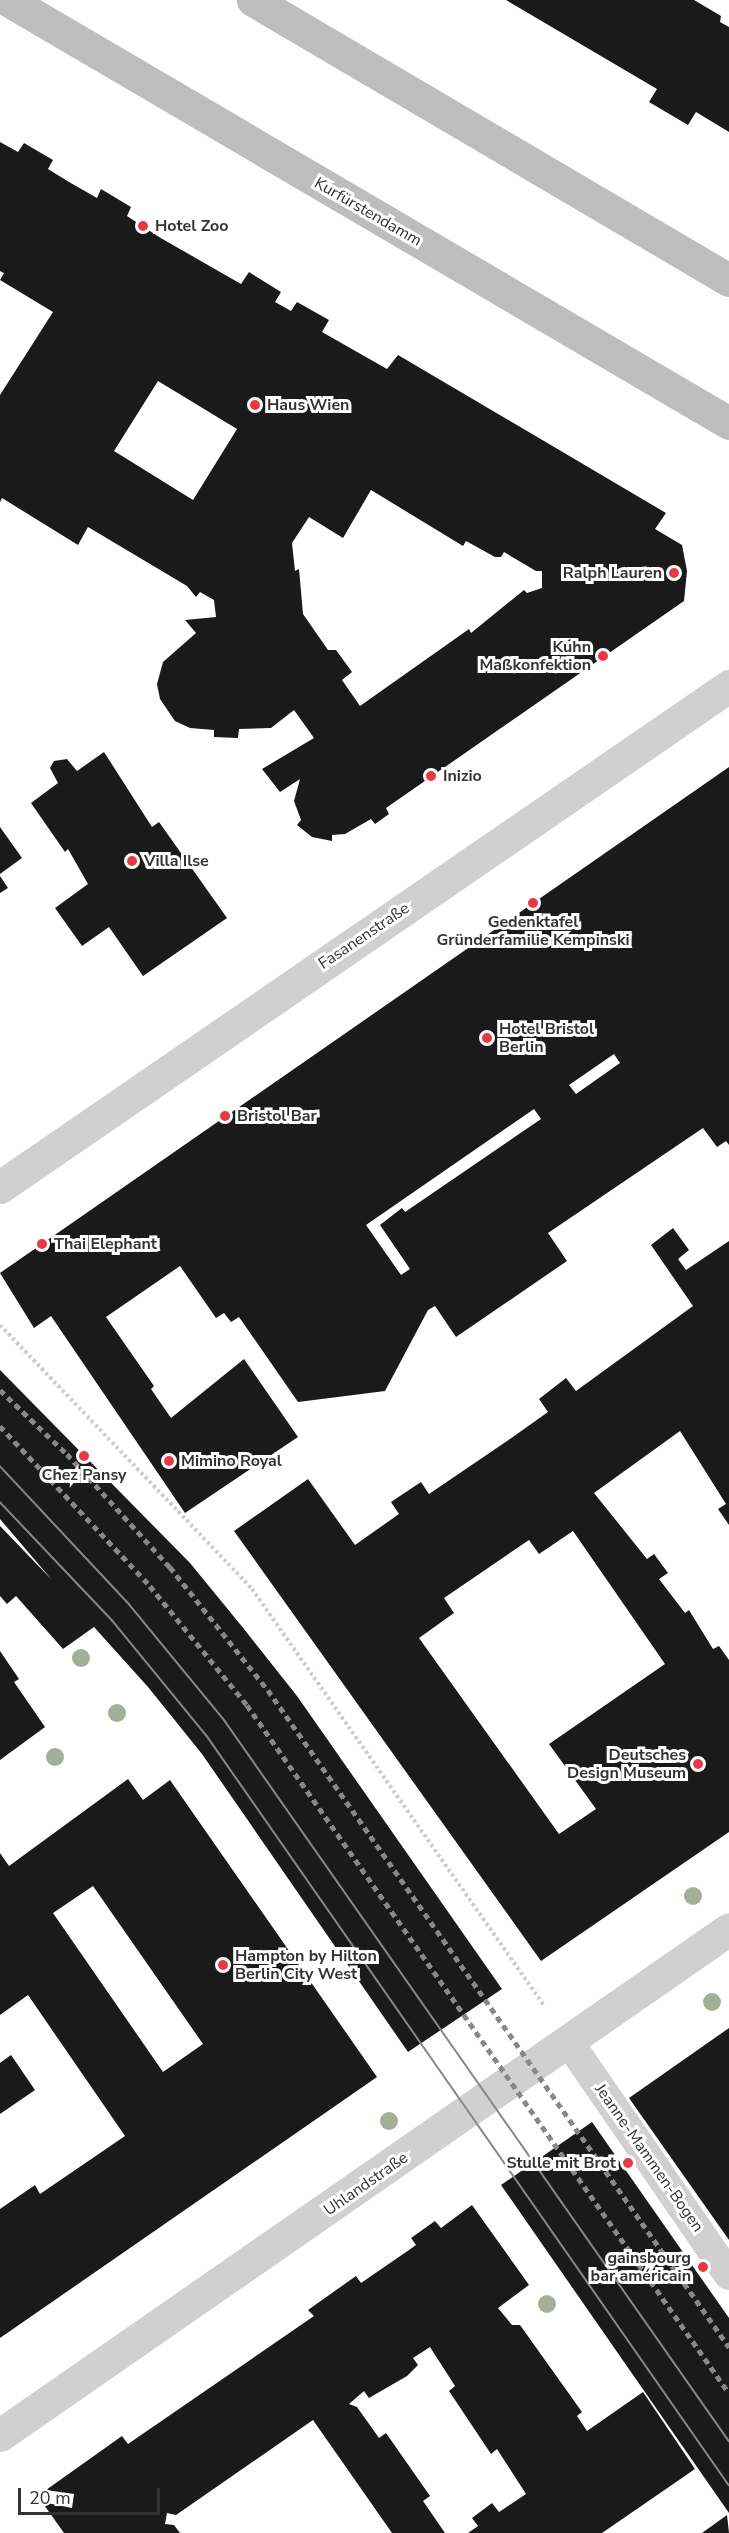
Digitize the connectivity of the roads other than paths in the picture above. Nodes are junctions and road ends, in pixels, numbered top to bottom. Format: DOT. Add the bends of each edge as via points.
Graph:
graph roads {
  1 [pos="8,0"];
  2 [pos="261,2"];
  3 [pos="729,280"];
  4 [pos="729,423"];
  5 [pos="729,686"];
  6 [pos="0,1187"];
  7 [pos="729,1929"];
  8 [pos="568,2041"];
  9 [pos="729,2275"];
  10 [pos="0,2435"];
  1 -- 4 [label="main road, Kurfürstendamm"];
  2 -- 3 [label="main road"];
  5 -- 6 [label="street, Fasanenstraße"];
  7 -- 8 [label="street, Uhlandstraße"];
  8 -- 9 [label="street, Jeanne-Mammen-Bogen"];
  8 -- 10 [label="street, Uhlandstraße"];
}
